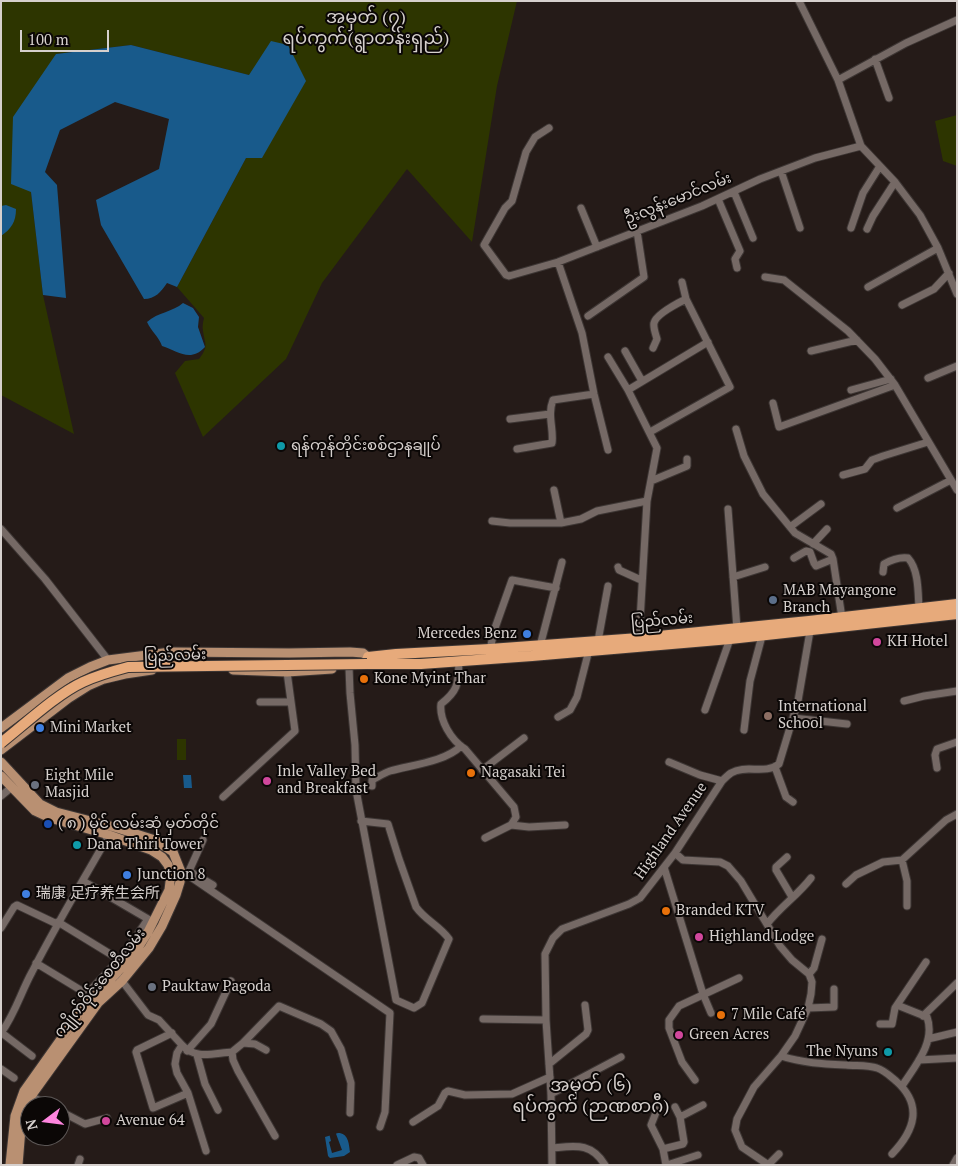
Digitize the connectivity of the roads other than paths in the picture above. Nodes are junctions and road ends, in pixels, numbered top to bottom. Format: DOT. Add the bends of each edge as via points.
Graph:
graph roads {
  1 [pos="799,1"];
  2 [pos="957,20"];
  3 [pos="875,59"];
  4 [pos="838,80"];
  5 [pos="889,98"];
  6 [pos="550,128"];
  7 [pos="860,146"];
  8 [pos="880,166"];
  9 [pos="781,171"];
  10 [pos="895,182"];
  11 [pos="734,192"];
  12 [pos="718,199"];
  13 [pos="581,208"];
  14 [pos="800,228"];
  15 [pos="851,228"];
  16 [pos="867,229"];
  17 [pos="637,231"];
  18 [pos="753,238"];
  19 [pos="596,247"];
  20 [pos="938,248"];
  21 [pos="558,262"];
  22 [pos="737,268"];
  23 [pos="949,273"];
  24 [pos="766,277"];
  25 [pos="682,282"];
  26 [pos="868,287"];
  27 [pos="957,294"];
  28 [pos="686,299"];
  29 [pos="902,305"];
  30 [pos="588,316"];
  31 [pos="857,340"];
  32 [pos="708,342"];
  33 [pos="653,348"];
  34 [pos="625,351"];
  35 [pos="812,351"];
  36 [pos="608,357"];
  37 [pos="957,366"];
  38 [pos="928,378"];
  39 [pos="642,381"];
  40 [pos="893,382"];
  41 [pos="628,390"];
  42 [pos="851,390"];
  43 [pos="594,394"];
  44 [pos="773,403"];
  45 [pos="550,414"];
  46 [pos="510,419"];
  47 [pos="736,429"];
  48 [pos="650,432"];
  49 [pos="928,442"];
  50 [pos="517,449"];
  51 [pos="608,450"];
  52 [pos="687,459"];
  53 [pos="843,475"];
  54 [pos="951,480"];
  55 [pos="651,481"];
  56 [pos="554,490"];
  57 [pos="957,490"];
  58 [pos="647,501"];
  59 [pos="821,504"];
  60 [pos="897,508"];
  61 [pos="728,509"];
  62 [pos="492,521"];
  63 [pos="562,523"];
  64 [pos="790,527"];
  65 [pos="1,529"];
  66 [pos="827,529"];
  67 [pos="813,544"];
  68 [pos="794,558"];
  69 [pos="833,559"];
  70 [pos="562,562"];
  71 [pos="618,567"];
  72 [pos="765,568"];
  73 [pos="883,572"];
  74 [pos="733,577"];
  75 [pos="642,580"];
  76 [pos="608,586"];
  77 [pos="556,588"];
  78 [pos="957,604"];
  79 [pos="919,609"];
  80 [pos="957,614"];
  81 [pos="842,618"];
  82 [pos="810,626"];
  83 [pos="737,629"];
  84 [pos="762,636"];
  85 [pos="639,638"];
  86 [pos="730,639"];
  87 [pos="598,641"];
  88 [pos="540,646"];
  89 [pos="490,649"];
  90 [pos="589,650"];
  91 [pos="108,660"];
  92 [pos="369,661"];
  93 [pos="459,662"];
  94 [pos="349,667"];
  95 [pos="287,672"];
  96 [pos="104,679"];
  97 [pos="957,691"];
  98 [pos="904,701"];
  99 [pos="260,702"];
  100 [pos="291,702"];
  101 [pos="705,710"];
  102 [pos="558,717"];
  103 [pos="793,718"];
  104 [pos="847,724"];
  105 [pos="3,726"];
  106 [pos="744,730"];
  107 [pos="1,735"];
  108 [pos="524,738"];
  109 [pos="957,742"];
  110 [pos="4,746"];
  111 [pos="461,746"];
  112 [pos="669,762"];
  113 [pos="775,767"];
  114 [pos="937,768"];
  115 [pos="482,770"];
  116 [pos="3,773"];
  117 [pos="722,781"];
  118 [pos="372,786"];
  119 [pos="12,787"];
  120 [pos="1,796"];
  121 [pos="223,796"];
  122 [pos="793,802"];
  123 [pos="957,814"];
  124 [pos="361,821"];
  125 [pos="511,825"];
  126 [pos="565,825"];
  127 [pos="109,835"];
  128 [pos="485,838"];
  129 [pos="203,840"];
  130 [pos="675,853"];
  131 [pos="787,857"];
  132 [pos="902,860"];
  133 [pos="664,867"];
  134 [pos="185,872"];
  135 [pos="171,874"];
  136 [pos="811,878"];
  137 [pos="82,880"];
  138 [pos="846,884"];
  139 [pos="213,885"];
  140 [pos="792,897"];
  141 [pos="907,906"];
  142 [pos="58,923"];
  143 [pos="767,924"];
  144 [pos="1,928"];
  145 [pos="822,939"];
  146 [pos="120,960"];
  147 [pos="926,962"];
  148 [pos="36,963"];
  149 [pos="809,974"];
  150 [pos="119,978"];
  151 [pos="739,978"];
  152 [pos="231,981"];
  153 [pos="957,983"];
  154 [pos="834,989"];
  155 [pos="703,994"];
  156 [pos="585,1005"];
  157 [pos="897,1005"];
  158 [pos="808,1008"];
  159 [pos="710,1013"];
  160 [pos="925,1016"];
  161 [pos="483,1019"];
  162 [pos="546,1020"];
  163 [pos="880,1024"];
  164 [pos="957,1032"];
  165 [pos="1,1033"];
  166 [pos="172,1033"];
  167 [pos="928,1039"];
  168 [pos="243,1042"];
  169 [pos="182,1045"];
  170 [pos="266,1050"];
  171 [pos="187,1051"];
  172 [pos="232,1052"];
  173 [pos="197,1055"];
  174 [pos="32,1056"];
  175 [pos="782,1056"];
  176 [pos="621,1058"];
  177 [pos="957,1058"];
  178 [pos="919,1060"];
  179 [pos="549,1064"];
  180 [pos="1,1069"];
  181 [pos="550,1077"];
  182 [pos="14,1078"];
  183 [pos="695,1080"];
  184 [pos="902,1086"];
  185 [pos="188,1093"];
  186 [pos="27,1094"];
  187 [pos="551,1094"];
  188 [pos="31,1096"];
  189 [pos="703,1105"];
  190 [pos="675,1107"];
  191 [pos="218,1110"];
  192 [pos="657,1110"];
  193 [pos="350,1114"];
  194 [pos="70,1116"];
  195 [pos="680,1117"];
  196 [pos="106,1118"];
  197 [pos="413,1122"];
  198 [pos="380,1127"];
  199 [pos="275,1136"];
  200 [pos="552,1148"];
  201 [pos="663,1149"];
  202 [pos="206,1150"];
  203 [pos="779,1154"];
  204 [pos="892,1154"];
  205 [pos="698,1155"];
  206 [pos="957,1158"];
  207 [pos="10,1165"];
  208 [pos="18,1165"];
  209 [pos="397,1165"];
  210 [pos="422,1165"];
  211 [pos="552,1165"];
  212 [pos="606,1165"];
  213 [pos="667,1165"];
  214 [pos="953,1165"];
  1 -- 4 [label="street"];
  2 -- 3 [label="street"];
  3 -- 4 [label="street"];
  3 -- 5 [label="street"];
  4 -- 7 [label="street"];
  6 -- 21 [label="street, ဦးလွန်းမောင်လမ်း" via="535,138 526,152 512,201 484,245 506,275 516,276"];
  7 -- 8 [label="street"];
  7 -- 9 [label="street, ဦးလွန်းမောင်လမ်း"];
  8 -- 10 [label="street"];
  8 -- 15 [label="street" via="863,193"];
  9 -- 11 [label="street, ဦးလွန်းမောင်လမ်း"];
  9 -- 14 [label="street"];
  10 -- 16 [label="street"];
  10 -- 20 [label="street" via="920,215"];
  11 -- 12 [label="street, ဦးလွန်းမောင်လမ်း"];
  11 -- 18 [label="street"];
  12 -- 17 [label="street, ဦးလွန်းမောင်လမ်း"];
  12 -- 22 [label="street" via="740,251 735,260"];
  13 -- 19 [label="street"];
  17 -- 19 [label="street, ဦးလွန်းမောင်လမ်း"];
  17 -- 30 [label="street" via="644,276"];
  19 -- 21 [label="street, ဦးလွန်းမောင်လမ်း"];
  20 -- 23 [label="street"];
  20 -- 26 [label="street"];
  21 -- 43 [label="street" via="582,333"];
  23 -- 27 [label="street"];
  23 -- 29 [label="street" via="934,289"];
  24 -- 31 [label="street" via="784,280"];
  25 -- 28 [label="street"];
  28 -- 32 [label="street"];
  28 -- 33 [label="street" via="655,320 653,324 658,339"];
  31 -- 35 [label="street"];
  31 -- 40 [label="street"];
  32 -- 39 [label="street"];
  32 -- 48 [label="street" via="730,387"];
  34 -- 39 [label="street"];
  36 -- 41 [label="street"];
  37 -- 38 [label="street"];
  39 -- 41 [label="street"];
  40 -- 42 [label="street"];
  40 -- 44 [label="street" via="779,427"];
  40 -- 49 [label="street"];
  41 -- 48 [label="street"];
  43 -- 45 [label="street" via="553,400"];
  43 -- 51 [label="street"];
  45 -- 46 [label="street"];
  45 -- 50 [label="street" via="552,443"];
  47 -- 64 [label="street" via="744,456 763,494"];
  48 -- 55 [label="street" via="657,448"];
  49 -- 53 [label="street" via="872,460 865,469"];
  49 -- 54 [label="street"];
  52 -- 55 [label="street" via="687,466"];
  54 -- 57 [label="street"];
  54 -- 60 [label="street"];
  55 -- 58 [label="street"];
  56 -- 63 [label="street"];
  58 -- 63 [label="street" via="596,510 581,519"];
  58 -- 75 [label="street"];
  59 -- 64 [label="street"];
  61 -- 74 [label="street"];
  62 -- 63 [label="street"];
  64 -- 67 [label="street"];
  65 -- 91 [label="street"];
  66 -- 67 [label="street"];
  67 -- 69 [label="street" via="831,554"];
  68 -- 69 [label="street" via="810,552 816,566"];
  69 -- 81 [label="street"];
  70 -- 77 [label="street"];
  71 -- 75 [label="street"];
  72 -- 74 [label="street"];
  73 -- 79 [label="street" via="884,564 908,558 918,584"];
  74 -- 83 [label="street"];
  75 -- 85 [label="street"];
  76 -- 87 [label="street"];
  77 -- 88 [label="street"];
  77 -- 89 [label="street" via="512,580"];
  78 -- 79 [label="highway, ပြည်လမ်း"];
  79 -- 81 [label="highway, ပြည်လမ်း"];
  80 -- 82 [label="highway, ပြည်လမ်း"];
  81 -- 82 [label="highway, ပြည်လမ်း"];
  82 -- 83 [label="highway, ပြည်လမ်း"];
  82 -- 84 [label="highway, ပြည်လမ်း"];
  82 -- 103 [label="street"];
  83 -- 85 [label="highway, ပြည်လမ်း"];
  84 -- 86 [label="highway, ပြည်လမ်း"];
  84 -- 106 [label="street" via="750,681"];
  85 -- 87 [label="highway, ပြည်လမ်း"];
  86 -- 90 [label="highway, ပြည်လမ်း"];
  86 -- 101 [label="street"];
  87 -- 88 [label="highway, ပြည်လမ်း"];
  88 -- 89 [label="highway, ပြည်လမ်း"];
  89 -- 92 [label="highway, ပြည်လမ်း" via="396,654"];
  90 -- 93 [label="highway, ပြည်လမ်း"];
  90 -- 102 [label="street" via="577,697 570,710"];
  91 -- 92 [label="main road, ပြည်လမ်း" via="171,652 350,652 363,653"];
  91 -- 96 [label="main road"];
  91 -- 105 [label="main road, ပြည်လမ်း" via="56,686"];
  92 -- 93 [label="highway, ပြည်လမ်း" via="396,665"];
  92 -- 94 [label="main road, ပြည်လမ်း"];
  92 -- 107 [label="highway, ပြည်လမ်း" via="127,662 79,679"];
  92 -- 110 [label="highway, ပြည်လမ်း, bridge" via="128,667 106,672 82,682 60,697"];
  93 -- 111 [label="street" via="458,685 441,704 440,712 444,724"];
  94 -- 95 [label="main road, ပြည်လမ်း"];
  94 -- 124 [label="street" via="356,790"];
  95 -- 96 [label="main road, ပြည်လမ်း" via="156,670"];
  95 -- 100 [label="street"];
  96 -- 110 [label="main road, ပြည်လမ်း" via="76,692"];
  97 -- 98 [label="street"];
  99 -- 100 [label="street"];
  100 -- 121 [label="street" via="295,730"];
  103 -- 104 [label="street"];
  103 -- 113 [label="street" via="779,764"];
  108 -- 115 [label="street"];
  109 -- 114 [label="street" via="937,750"];
  110 -- 116 [label="main road" via="6,760"];
  111 -- 115 [label="street"];
  111 -- 118 [label="street" via="442,757 388,772 372,780"];
  112 -- 117 [label="street"];
  113 -- 117 [label="street, Highland Avenue" via="738,770"];
  113 -- 122 [label="street" via="786,797"];
  115 -- 125 [label="street" via="514,807 516,817"];
  116 -- 119 [label="main road"];
  116 -- 134 [label="main road" via="40,804 56,812 155,840 173,852"];
  117 -- 130 [label="street, Highland Avenue"];
  119 -- 120 [label="street"];
  119 -- 127 [label="main road" via="35,810 50,818"];
  123 -- 132 [label="street"];
  124 -- 124 [label="street" via="388,824 416,907 449,939 422,1002 414,1008 396,1000"];
  125 -- 126 [label="street"];
  125 -- 128 [label="street"];
  127 -- 135 [label="main road" via="156,852 162,856"];
  127 -- 137 [label="street"];
  129 -- 134 [label="street"];
  130 -- 133 [label="street, Highland Avenue"];
  130 -- 143 [label="street" via="684,860 720,862 728,866"];
  131 -- 140 [label="street" via="776,870"];
  132 -- 138 [label="street" via="883,862 856,875"];
  132 -- 141 [label="street" via="907,881"];
  133 -- 155 [label="street"];
  133 -- 162 [label="street, Highland Avenue" via="640,898 562,929 553,938 545,954"];
  134 -- 135 [label="street"];
  134 -- 139 [label="street"];
  134 -- 150 [label="main road, ကျိုက်ဝိုင်းစေတီလမ်း" via="149,948"];
  134 -- 198 [label="street" via="390,1013 385,1112"];
  135 -- 150 [label="main road" via="168,890 148,932"];
  136 -- 140 [label="street"];
  137 -- 142 [label="street"];
  137 -- 146 [label="street" via="148,919"];
  140 -- 143 [label="street"];
  142 -- 144 [label="street" via="16,905"];
  142 -- 146 [label="street"];
  142 -- 148 [label="street"];
  143 -- 149 [label="street" via="780,946"];
  145 -- 149 [label="street" via="814,968"];
  146 -- 148 [label="street" via="87,994"];
  147 -- 157 [label="street"];
  148 -- 165 [label="street" via="10,1021"];
  149 -- 158 [label="street" via="812,988"];
  150 -- 166 [label="street" via="148,1015 159,1020"];
  150 -- 186 [label="main road" via="92,998"];
  151 -- 155 [label="street"];
  152 -- 171 [label="street" via="211,1024"];
  153 -- 160 [label="street"];
  154 -- 158 [label="street" via="834,1007"];
  155 -- 159 [label="street"];
  155 -- 183 [label="street" via="679,1006 669,1020 682,1062"];
  156 -- 179 [label="street" via="588,1030"];
  157 -- 160 [label="street"];
  157 -- 163 [label="street" via="892,1024"];
  158 -- 175 [label="street"];
  160 -- 167 [label="street" via="929,1024"];
  161 -- 162 [label="street"];
  162 -- 179 [label="street, Highland Avenue"];
  164 -- 167 [label="street"];
  165 -- 174 [label="street"];
  166 -- 169 [label="street"];
  166 -- 185 [label="street" via="136,1052 153,1108"];
  167 -- 178 [label="street"];
  168 -- 170 [label="street"];
  168 -- 172 [label="street"];
  168 -- 193 [label="street" via="279,1006 321,1024 331,1032 341,1049 351,1083"];
  169 -- 171 [label="street"];
  169 -- 185 [label="street" via="174,1064"];
  171 -- 173 [label="street"];
  172 -- 173 [label="street"];
  172 -- 199 [label="street" via="238,1071"];
  173 -- 191 [label="street" via="205,1084"];
  175 -- 184 [label="street" via="793,1060 877,1068"];
  175 -- 203 [label="street" via="754,1087 737,1119 735,1130 742,1147 766,1164"];
  176 -- 187 [label="street"];
  177 -- 178 [label="street"];
  178 -- 184 [label="street"];
  179 -- 181 [label="street, Highland Avenue"];
  180 -- 182 [label="street"];
  181 -- 187 [label="street, Highland Avenue"];
  181 -- 197 [label="street" via="512,1094 465,1095 448,1091 438,1106"];
  184 -- 204 [label="street" via="912,1103 914,1115 912,1126"];
  185 -- 202 [label="street"];
  186 -- 188 [label="street"];
  186 -- 207 [label="main road" via="15,1116"];
  186 -- 208 [label="main road"];
  187 -- 200 [label="street, Highland Avenue"];
  189 -- 195 [label="street"];
  190 -- 195 [label="street"];
  192 -- 201 [label="street" via="651,1125"];
  194 -- 196 [label="street" via="85,1124"];
  195 -- 201 [label="street" via="683,1144"];
  200 -- 211 [label="street, Highland Avenue"];
  200 -- 212 [label="street" via="588,1148"];
  201 -- 213 [label="street"];
  205 -- 213 [label="street"];
  206 -- 214 [label="street"];
  209 -- 210 [label="street" via="414,1157 419,1158"];
}
